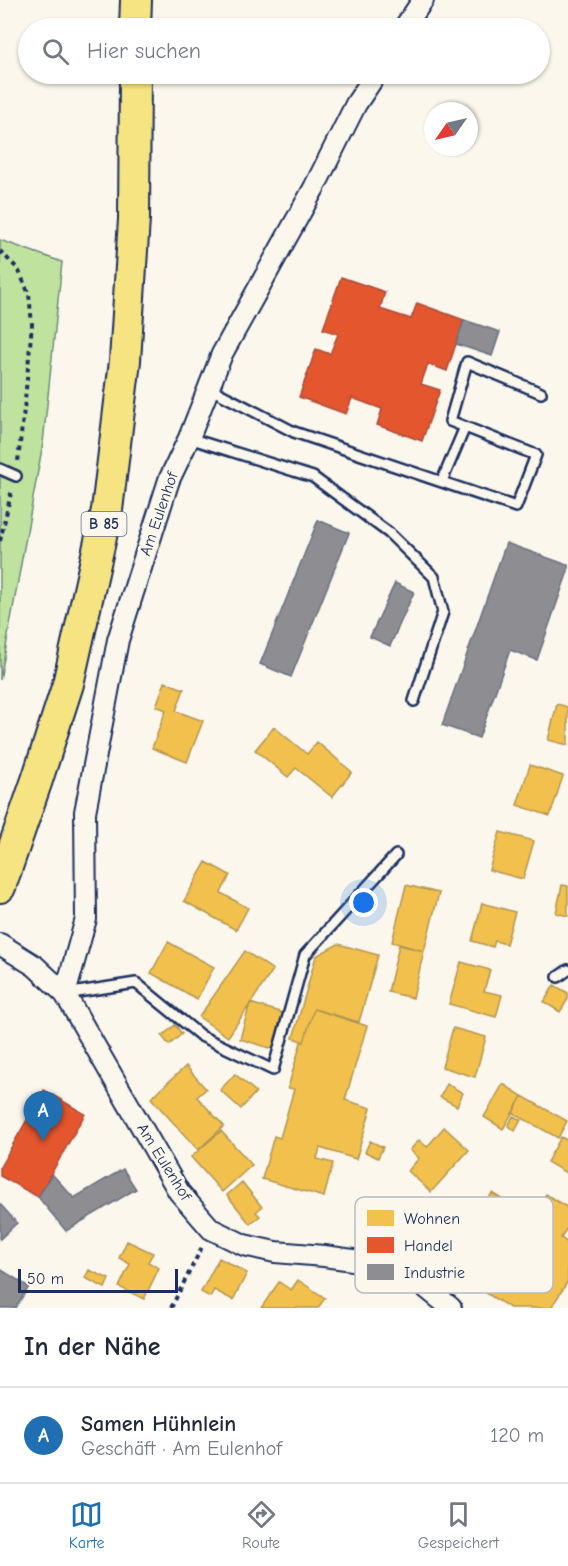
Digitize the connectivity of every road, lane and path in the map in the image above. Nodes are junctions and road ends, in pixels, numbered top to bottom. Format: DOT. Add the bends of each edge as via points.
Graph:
graph roads {
  1 [pos="136,0"];
  2 [pos="423,0"];
  3 [pos="135,18"];
  4 [pos="411,18"];
  5 [pos="135,84"];
  6 [pos="369,84"];
  7 [pos="0,251"];
  8 [pos="209,388"];
  9 [pos="541,393"];
  10 [pos="465,427"];
  11 [pos="189,438"];
  12 [pos="0,469"];
  13 [pos="16,476"];
  14 [pos="441,481"];
  15 [pos="0,541"];
  16 [pos="414,701"];
  17 [pos="396,855"];
  18 [pos="0,887"];
  19 [pos="0,944"];
  20 [pos="568,970"];
  21 [pos="558,977"];
  22 [pos="65,994"];
  23 [pos="211,1228"];
  24 [pos="355,1260"];
  25 [pos="433,1293"];
  26 [pos="171,1308"];
  27 [pos="451,1308"];
  1 -- 3 [label="main road"];
  2 -- 4 [label="street"];
  5 -- 18 [label="main road, B 85" via="134,219 125,361 107,510 68,684"];
  6 -- 8 [label="street, Am Eulenhof" via="222,354"];
  7 -- 13 [label="path" via="18,269 29,294 32,324"];
  8 -- 11 [label="street, Am Eulenhof"];
  8 -- 14 [label="lane" via="294,432"];
  9 -- 10 [label="lane" via="467,362 450,421"];
  10 -- 14 [label="lane"];
  10 -- 14 [label="lane" via="536,455 516,507"];
  11 -- 16 [label="lane" via="313,477 389,533 434,577 443,612"];
  11 -- 22 [label="street, Am Eulenhof" via="165,489 118,640 85,812 86,918"];
  12 -- 13 [label="lane"];
  13 -- 15 [label="path"];
  17 -- 22 [label="lane" via="305,956 273,1070 201,1036 136,983"];
  19 -- 22 [label="street, Am Eulenhof" via="35,966"];
  20 -- 21 [label="lane"];
  22 -- 23 [label="street, Am Eulenhof" via="179,1192"];
  23 -- 24 [label="street, Am Eulenhof" via="244,1245 275,1252"];
  23 -- 26 [label="path"];
  25 -- 27 [label="street, Am Eulenhof"];
}
